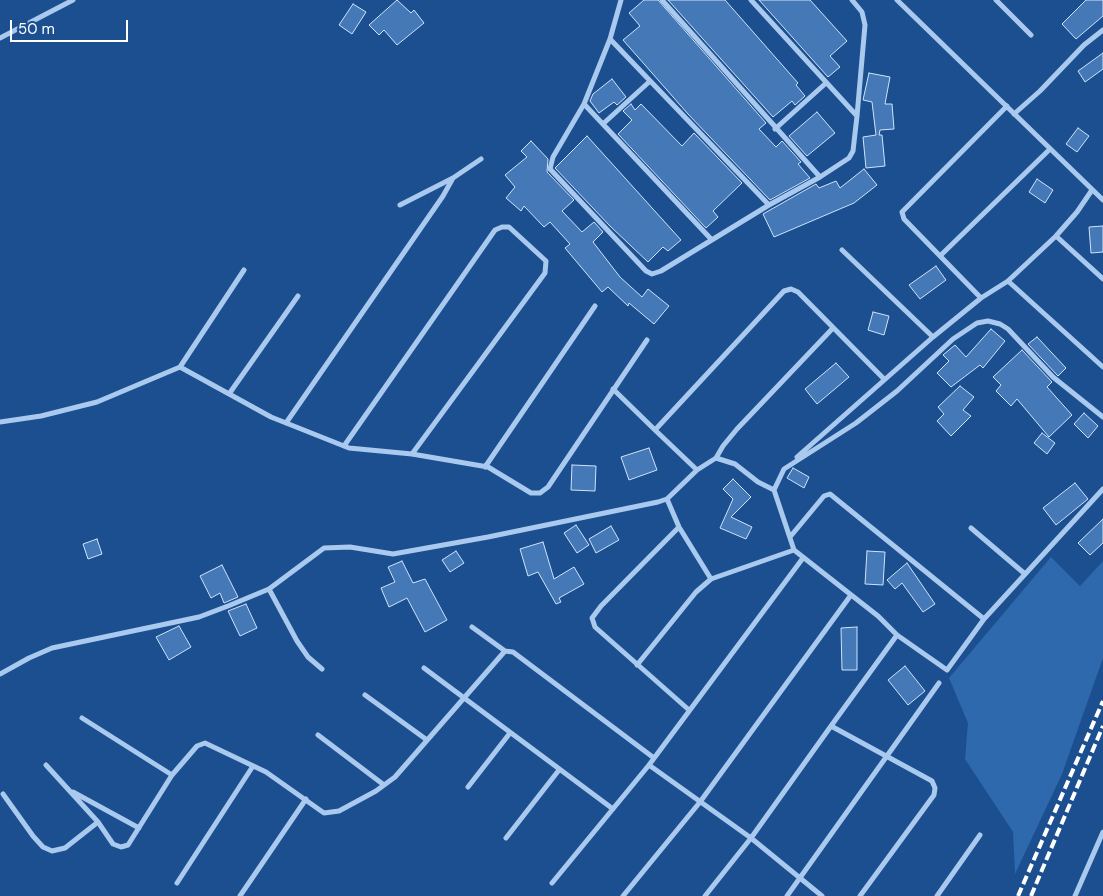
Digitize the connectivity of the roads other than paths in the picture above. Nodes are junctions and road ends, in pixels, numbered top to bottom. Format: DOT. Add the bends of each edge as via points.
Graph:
graph roads {
  1 [pos="73,0"];
  2 [pos="621,0"];
  3 [pos="662,0"];
  4 [pos="751,0"];
  5 [pos="852,0"];
  6 [pos="896,0"];
  7 [pos="996,0"];
  8 [pos="1103,30"];
  9 [pos="1031,34"];
  10 [pos="0,38"];
  11 [pos="610,39"];
  12 [pos="649,82"];
  13 [pos="826,83"];
  14 [pos="584,104"];
  15 [pos="1006,106"];
  16 [pos="1014,114"];
  17 [pos="857,116"];
  18 [pos="604,123"];
  19 [pos="775,129"];
  20 [pos="1050,149"];
  21 [pos="481,159"];
  22 [pos="452,178"];
  23 [pos="820,178"];
  24 [pos="1092,190"];
  25 [pos="1103,200"];
  26 [pos="400,205"];
  27 [pos="769,205"];
  28 [pos="1056,236"];
  29 [pos="711,240"];
  30 [pos="842,250"];
  31 [pos="940,255"];
  32 [pos="244,270"];
  33 [pos="1103,279"];
  34 [pos="1008,281"];
  35 [pos="298,296"];
  36 [pos="981,298"];
  37 [pos="595,306"];
  38 [pos="833,328"];
  39 [pos="933,337"];
  40 [pos="647,340"];
  41 [pos="180,367"];
  42 [pos="1103,367"];
  43 [pos="884,379"];
  44 [pos="613,390"];
  45 [pos="229,394"];
  46 [pos="1103,417"];
  47 [pos="0,422"];
  48 [pos="286,423"];
  49 [pos="655,430"];
  50 [pos="344,446"];
  51 [pos="412,454"];
  52 [pos="716,458"];
  53 [pos="485,466"];
  54 [pos="784,469"];
  55 [pos="697,470"];
  56 [pos="1103,489"];
  57 [pos="774,490"];
  58 [pos="668,499"];
  59 [pos="679,527"];
  60 [pos="971,528"];
  61 [pos="790,537"];
  62 [pos="794,550"];
  63 [pos="804,558"];
  64 [pos="1025,574"];
  65 [pos="711,579"];
  66 [pos="269,588"];
  67 [pos="851,595"];
  68 [pos="984,619"];
  69 [pos="472,627"];
  70 [pos="897,635"];
  71 [pos="505,652"];
  72 [pos="637,665"];
  73 [pos="424,668"];
  74 [pos="322,669"];
  75 [pos="0,674"];
  76 [pos="939,683"];
  77 [pos="365,696"];
  78 [pos="464,698"];
  79 [pos="689,710"];
  80 [pos="82,718"];
  81 [pos="831,726"];
  82 [pos="510,733"];
  83 [pos="318,735"];
  84 [pos="427,740"];
  85 [pos="886,756"];
  86 [pos="654,758"];
  87 [pos="46,765"];
  88 [pos="649,765"];
  89 [pos="253,766"];
  90 [pos="560,770"];
  91 [pos="172,775"];
  92 [pos="384,785"];
  93 [pos="468,787"];
  94 [pos="68,789"];
  95 [pos="3,794"];
  96 [pos="306,799"];
  97 [pos="700,802"];
  98 [pos="613,810"];
  99 [pos="98,822"];
  100 [pos="139,828"];
  101 [pos="1103,832"];
  102 [pos="980,835"];
  103 [pos="506,838"];
  104 [pos="751,838"];
  105 [pos="800,878"];
  106 [pos="177,883"];
  107 [pos="552,883"];
  108 [pos="240,896"];
  109 [pos="623,896"];
  110 [pos="705,896"];
  111 [pos="787,896"];
  112 [pos="822,896"];
  113 [pos="860,896"];
  114 [pos="937,896"];
  115 [pos="1075,896"];
  1 -- 10 [label="street"];
  2 -- 11 [label="street"];
  3 -- 19 [label="street"];
  4 -- 13 [label="street"];
  5 -- 17 [label="street" via="862,12 865,25"];
  6 -- 15 [label="street"];
  7 -- 9 [label="street"];
  8 -- 16 [label="street"];
  11 -- 12 [label="street"];
  11 -- 14 [label="street"];
  12 -- 18 [label="street"];
  12 -- 27 [label="street"];
  13 -- 17 [label="street"];
  13 -- 19 [label="street"];
  14 -- 18 [label="street"];
  14 -- 29 [label="street" via="553,157 550,169 553,174 652,274"];
  15 -- 16 [label="street"];
  15 -- 31 [label="street" via="902,212 904,219"];
  16 -- 20 [label="street"];
  17 -- 23 [label="street" via="853,151 849,158"];
  18 -- 29 [label="street"];
  19 -- 23 [label="street"];
  20 -- 24 [label="street"];
  20 -- 31 [label="street"];
  21 -- 22 [label="street"];
  22 -- 26 [label="street"];
  22 -- 48 [label="street" via="443,196"];
  23 -- 27 [label="street"];
  24 -- 25 [label="street"];
  24 -- 28 [label="street"];
  27 -- 29 [label="street"];
  28 -- 33 [label="street"];
  28 -- 34 [label="street"];
  30 -- 39 [label="street"];
  31 -- 36 [label="street"];
  32 -- 41 [label="street"];
  34 -- 36 [label="street"];
  34 -- 42 [label="street"];
  35 -- 45 [label="street"];
  36 -- 39 [label="street"];
  37 -- 53 [label="street"];
  38 -- 43 [label="street"];
  38 -- 49 [label="street" via="798,292 784,291"];
  38 -- 52 [label="street" via="737,429"];
  39 -- 43 [label="street"];
  40 -- 44 [label="street"];
  41 -- 45 [label="street"];
  41 -- 47 [label="street" via="97,402"];
  43 -- 54 [label="street"];
  44 -- 49 [label="street"];
  44 -- 53 [label="street" via="548,487 540,493 531,493"];
  45 -- 48 [label="street"];
  46 -- 54 [label="street" via="1053,377 1008,329 988,321 968,327 856,423"];
  48 -- 50 [label="street"];
  49 -- 55 [label="street"];
  50 -- 51 [label="street"];
  50 -- 51 [label="street" via="495,230 509,228 546,261 545,273"];
  51 -- 53 [label="street"];
  52 -- 55 [label="street"];
  52 -- 57 [label="street" via="735,464"];
  54 -- 57 [label="street"];
  55 -- 58 [label="street"];
  56 -- 64 [label="street"];
  57 -- 61 [label="street"];
  58 -- 59 [label="street"];
  58 -- 66 [label="street" via="394,554 350,547 324,548"];
  59 -- 65 [label="street"];
  59 -- 72 [label="street" via="592,618 595,627"];
  60 -- 64 [label="street"];
  61 -- 62 [label="street"];
  61 -- 68 [label="street" via="824,496 830,494"];
  62 -- 63 [label="street"];
  62 -- 65 [label="street"];
  63 -- 67 [label="street"];
  63 -- 79 [label="street"];
  64 -- 68 [label="street"];
  65 -- 72 [label="street" via="696,592"];
  66 -- 74 [label="street" via="308,657"];
  66 -- 75 [label="street" via="199,617 52,648"];
  67 -- 70 [label="street"];
  67 -- 97 [label="street"];
  68 -- 70 [label="street" via="946,670"];
  69 -- 71 [label="street"];
  70 -- 81 [label="street"];
  71 -- 78 [label="street"];
  71 -- 86 [label="street" via="513,652"];
  72 -- 79 [label="street"];
  73 -- 78 [label="street"];
  76 -- 85 [label="street"];
  77 -- 84 [label="street"];
  78 -- 82 [label="street"];
  78 -- 84 [label="street"];
  79 -- 86 [label="street"];
  80 -- 91 [label="street"];
  81 -- 85 [label="street"];
  81 -- 104 [label="street"];
  82 -- 90 [label="street"];
  82 -- 93 [label="street"];
  83 -- 92 [label="street"];
  84 -- 92 [label="street"];
  85 -- 105 [label="street"];
  85 -- 113 [label="street" via="932,781 934,795"];
  86 -- 88 [label="street"];
  87 -- 94 [label="street"];
  88 -- 97 [label="street"];
  88 -- 98 [label="street"];
  89 -- 91 [label="street" via="205,743 197,746"];
  89 -- 96 [label="street"];
  89 -- 106 [label="street"];
  90 -- 98 [label="street"];
  90 -- 103 [label="street"];
  91 -- 100 [label="street"];
  92 -- 96 [label="street" via="339,811 324,813"];
  94 -- 99 [label="street"];
  94 -- 100 [label="street"];
  95 -- 99 [label="street" via="33,836 52,851 65,848"];
  96 -- 108 [label="street"];
  97 -- 104 [label="street"];
  97 -- 109 [label="street"];
  98 -- 107 [label="street"];
  99 -- 100 [label="street" via="113,844 121,847 128,845"];
  101 -- 115 [label="street"];
  102 -- 114 [label="street"];
  104 -- 105 [label="street"];
  104 -- 110 [label="street"];
  105 -- 111 [label="street"];
  105 -- 112 [label="street"];
}
